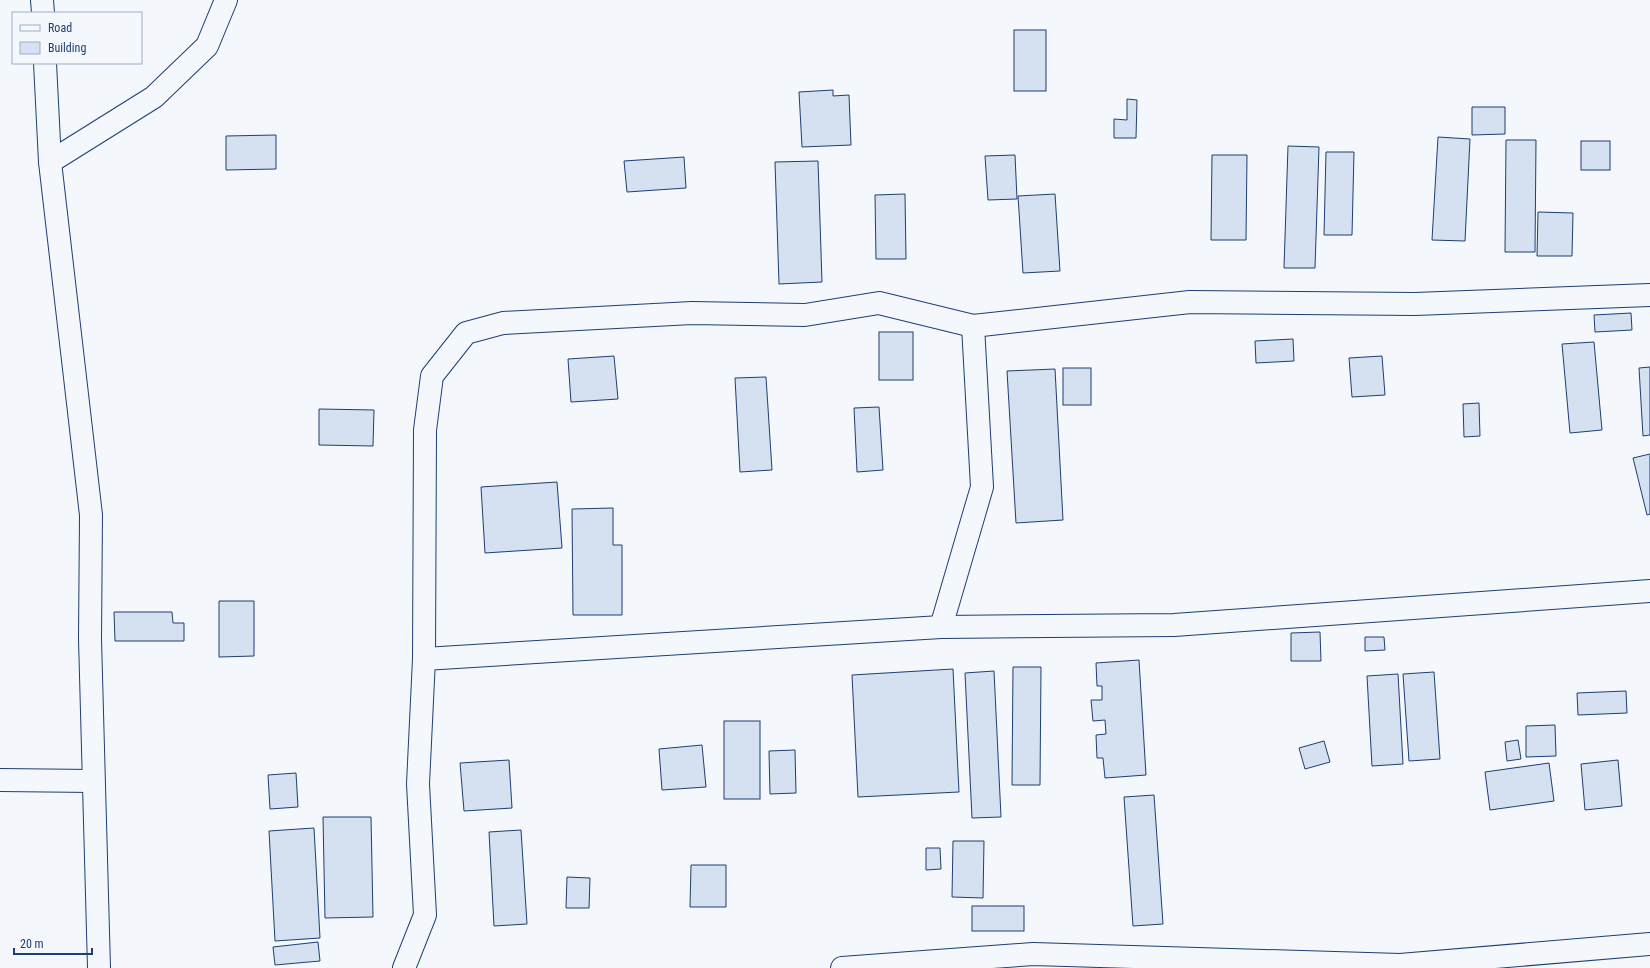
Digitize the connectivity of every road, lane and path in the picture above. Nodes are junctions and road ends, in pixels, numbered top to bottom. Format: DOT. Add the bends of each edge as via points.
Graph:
graph roads {
  1 [pos="42,0"];
  2 [pos="226,0"];
  3 [pos="43,12"];
  4 [pos="45,64"];
  5 [pos="50,162"];
  6 [pos="1650,295"];
  7 [pos="973,326"];
  8 [pos="1650,591"];
  9 [pos="941,627"];
  10 [pos="424,659"];
  11 [pos="0,780"];
  12 [pos="93,781"];
  13 [pos="1650,944"];
  14 [pos="1399,967"];
  15 [pos="98,968"];
  16 [pos="404,968"];
  17 [pos="842,968"];
  1 -- 3 [label="street"];
  2 -- 5 [label="street" via="208,46 154,97"];
  4 -- 5 [label="street"];
  5 -- 12 [label="street" via="91,515"];
  6 -- 7 [label="street" via="1415,304 1190,302"];
  7 -- 9 [label="street" via="982,487"];
  7 -- 10 [label="street" via="879,303 805,315 692,313 503,323 466,333 432,376 430,391 425,430"];
  8 -- 9 [label="street" via="1174,625"];
  9 -- 10 [label="street"];
  10 -- 16 [label="street" via="418,784 425,915"];
  11 -- 12 [label="street"];
  12 -- 15 [label="street"];
  13 -- 14 [label="street"];
  14 -- 17 [label="street" via="1033,954"];
}
